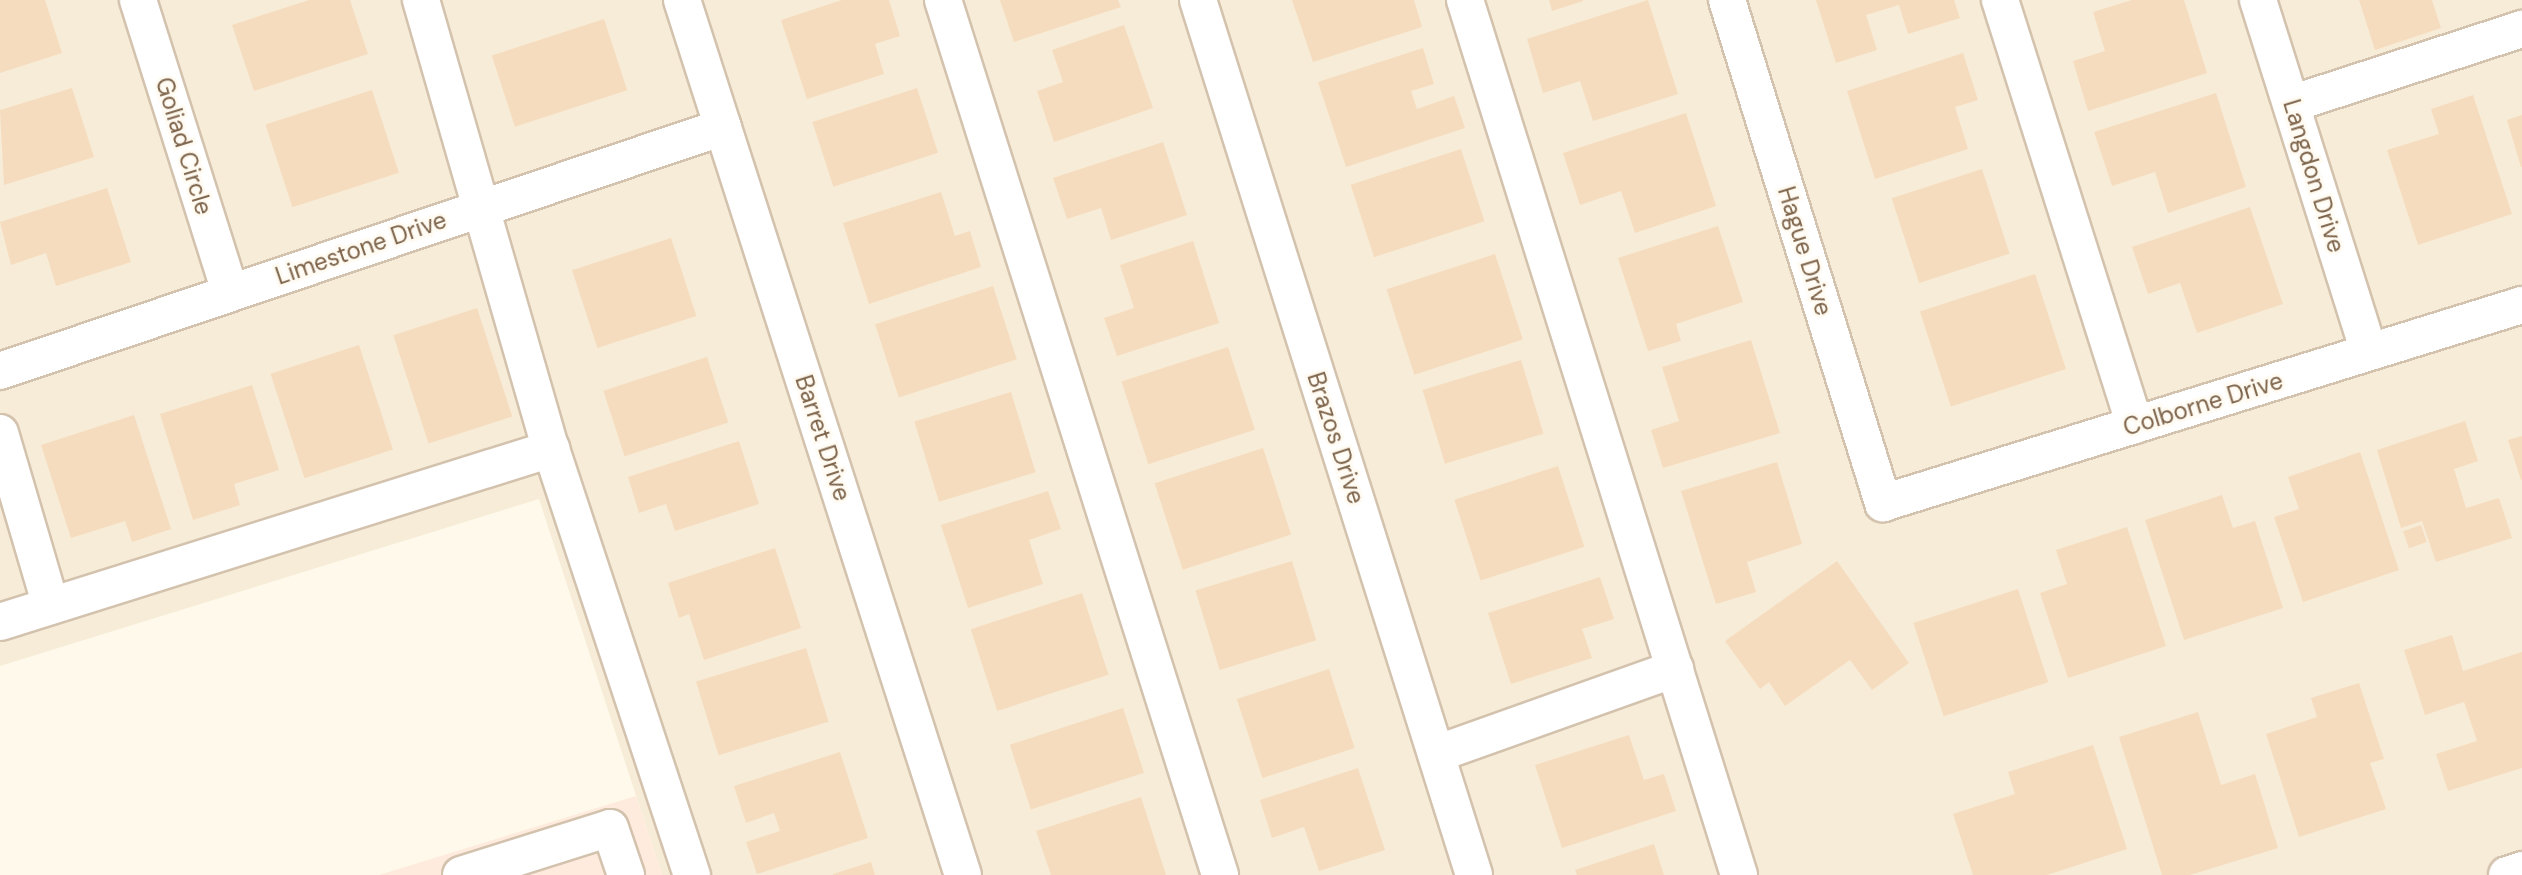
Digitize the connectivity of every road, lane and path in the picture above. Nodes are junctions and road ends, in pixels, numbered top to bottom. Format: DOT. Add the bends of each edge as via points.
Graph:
graph roads {
  1 [pos="138,0"];
  2 [pos="421,0"];
  3 [pos="682,0"];
  4 [pos="943,0"];
  5 [pos="1198,0"];
  6 [pos="1465,0"];
  7 [pos="1727,0"];
  8 [pos="2000,0"];
  9 [pos="2258,0"];
  10 [pos="2522,29"];
  11 [pos="2291,104"];
  12 [pos="723,127"];
  13 [pos="485,207"];
  14 [pos="230,292"];
  15 [pos="2522,305"];
  16 [pos="2369,352"];
  17 [pos="0,371"];
  18 [pos="2135,425"];
  19 [pos="0,433"];
  20 [pos="551,449"];
  21 [pos="1883,503"];
  22 [pos="51,606"];
  23 [pos="0,622"];
  24 [pos="1675,669"];
  25 [pos="1436,754"];
  26 [pos="2522,870"];
  27 [pos="461,875"];
  28 [pos="626,875"];
  29 [pos="692,875"];
  30 [pos="963,875"];
  31 [pos="1220,875"];
  32 [pos="1474,875"];
  33 [pos="1739,875"];
  34 [pos="2507,875"];
  1 -- 14 [label="street, Goliad Circle"];
  2 -- 13 [label="street"];
  3 -- 12 [label="street, Barret Drive"];
  4 -- 31 [label="street"];
  5 -- 25 [label="street, Brazos Drive"];
  6 -- 24 [label="street"];
  7 -- 21 [label="street, Hague Drive"];
  8 -- 18 [label="street"];
  9 -- 11 [label="street, Langdon Drive"];
  10 -- 11 [label="street"];
  11 -- 16 [label="street, Langdon Drive"];
  12 -- 13 [label="street, Limestone Drive"];
  12 -- 30 [label="street, Barret Drive"];
  13 -- 14 [label="street, Limestone Drive"];
  13 -- 20 [label="street"];
  14 -- 17 [label="street, Limestone Drive"];
  15 -- 16 [label="street, Colborne Drive"];
  16 -- 18 [label="street, Colborne Drive"];
  18 -- 21 [label="street, Colborne Drive"];
  19 -- 22 [label="street"];
  20 -- 22 [label="street"];
  20 -- 29 [label="street"];
  22 -- 23 [label="street"];
  24 -- 25 [label="street"];
  24 -- 33 [label="street"];
  25 -- 32 [label="street, Brazos Drive"];
  26 -- 34 [label="street"];
  27 -- 28 [label="street" via="610,828"];
}
